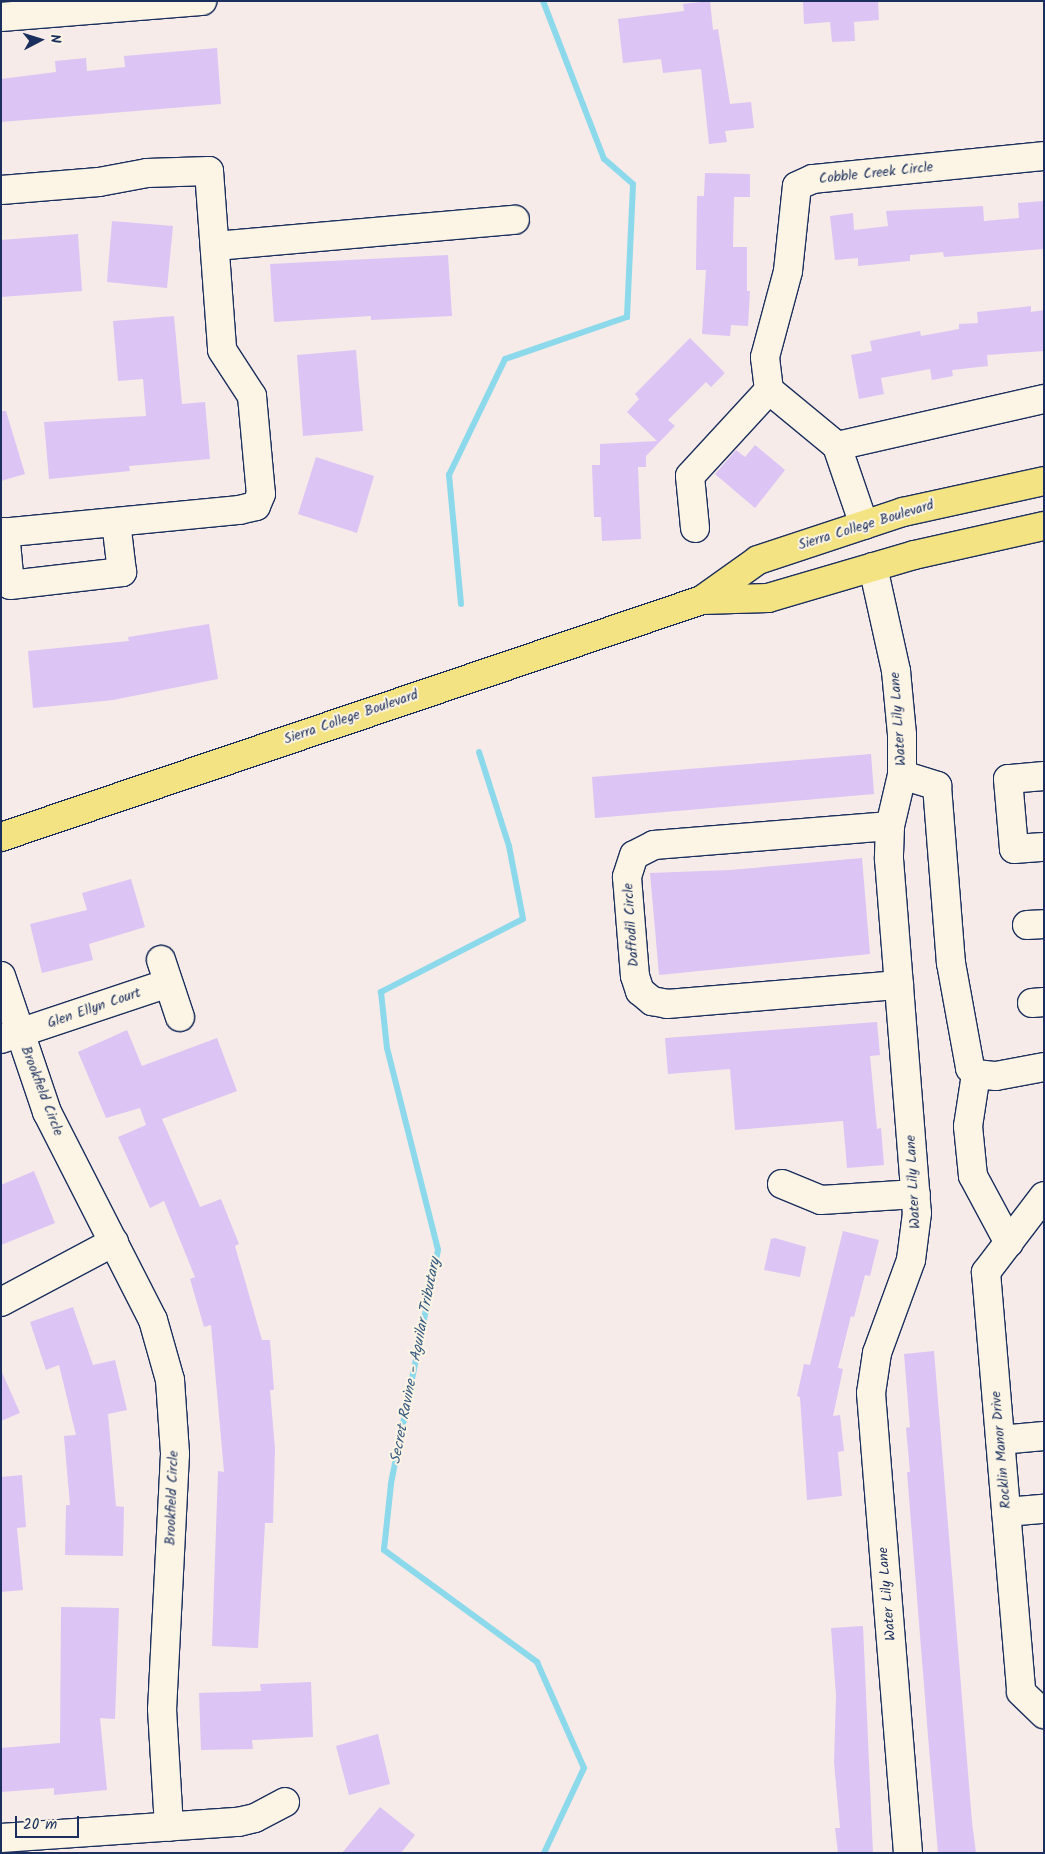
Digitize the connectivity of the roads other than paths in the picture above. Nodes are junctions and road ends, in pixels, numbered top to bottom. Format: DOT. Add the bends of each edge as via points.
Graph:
graph roads {
  1 [pos="202,1"];
  2 [pos="106,5"];
  3 [pos="1,17"];
  4 [pos="1044,156"];
  5 [pos="1,190"];
  6 [pos="515,220"];
  7 [pos="215,246"];
  8 [pos="769,390"];
  9 [pos="1044,399"];
  10 [pos="837,446"];
  11 [pos="1044,480"];
  12 [pos="116,522"];
  13 [pos="864,525"];
  14 [pos="1044,526"];
  15 [pos="696,528"];
  16 [pos="3,532"];
  17 [pos="873,567"];
  18 [pos="702,600"];
  19 [pos="902,776"];
  20 [pos="1044,776"];
  21 [pos="890,826"];
  22 [pos="1,837"];
  23 [pos="1044,847"];
  24 [pos="1,976"];
  25 [pos="899,985"];
  26 [pos="180,1017"];
  27 [pos="11,1036"];
  28 [pos="1044,1066"];
  29 [pos="976,1074"];
  30 [pos="782,1184"];
  31 [pos="916,1194"];
  32 [pos="1044,1196"];
  33 [pos="114,1242"];
  34 [pos="1008,1243"];
  35 [pos="1,1302"];
  36 [pos="1044,1436"];
  37 [pos="1000,1440"];
  38 [pos="1044,1509"];
  39 [pos="1006,1512"];
  40 [pos="1044,1714"];
  41 [pos="285,1802"];
  42 [pos="169,1827"];
  43 [pos="1,1838"];
  44 [pos="908,1853"];
  1 -- 2 [label="street"];
  2 -- 3 [label="street"];
  4 -- 8 [label="street, Cobble Creek Circle" via="813,179 797,186 788,271 766,357"];
  5 -- 7 [label="street" via="99,182 147,173 210,171"];
  6 -- 7 [label="street"];
  7 -- 12 [label="street" via="222,350 252,396 261,494 256,506 239,510"];
  8 -- 10 [label="street"];
  8 -- 15 [label="street" via="690,476"];
  9 -- 10 [label="street"];
  10 -- 13 [label="street"];
  11 -- 13 [label="main road, Sierra College Boulevard" via="951,499"];
  12 -- 16 [label="street"];
  12 -- 16 [label="street" via="122,572 10,585"];
  13 -- 18 [label="main road, Sierra College Boulevard" via="758,560"];
  14 -- 17 [label="main road, Sierra College Boulevard" via="960,543"];
  17 -- 18 [label="main road, Sierra College Boulevard" via="768,598"];
  17 -- 19 [label="street, Water Lily Lane" via="896,670"];
  18 -- 22 [label="main road, Sierra College Boulevard"];
  19 -- 21 [label="street, Water Lily Lane"];
  19 -- 29 [label="street" via="937,786 952,963 970,1068"];
  20 -- 23 [label="street" via="1008,779 1014,849"];
  21 -- 25 [label="street, Water Lily Lane" via="889,859"];
  21 -- 25 [label="street, Daffodil Circle" via="654,845 634,855 627,877 635,976 640,991 652,1001 667,1004"];
  24 -- 27 [label="street, Brookfield Circle"];
  25 -- 31 [label="street, Water Lily Lane"];
  26 -- 27 [label="street, Glen Ellyn Court" via="164,971"];
  27 -- 33 [label="street, Brookfield Circle"];
  28 -- 29 [label="street" via="996,1076"];
  29 -- 34 [label="street" via="968,1126 973,1176"];
  30 -- 31 [label="street" via="820,1200"];
  31 -- 44 [label="street, Water Lily Lane" via="911,1260 877,1353 872,1393"];
  32 -- 34 [label="street, Rocklin Manor Drive"];
  33 -- 35 [label="street"];
  33 -- 42 [label="street, Brookfield Circle" via="149,1312 163,1350 173,1411 175,1454 162,1709"];
  34 -- 37 [label="street, Rocklin Manor Drive" via="986,1272"];
  36 -- 37 [label="street"];
  37 -- 39 [label="street, Rocklin Manor Drive"];
  38 -- 39 [label="street"];
  39 -- 40 [label="street, Rocklin Manor Drive" via="1021,1692"];
  41 -- 42 [label="street" via="255,1818"];
  42 -- 43 [label="street"];
}
